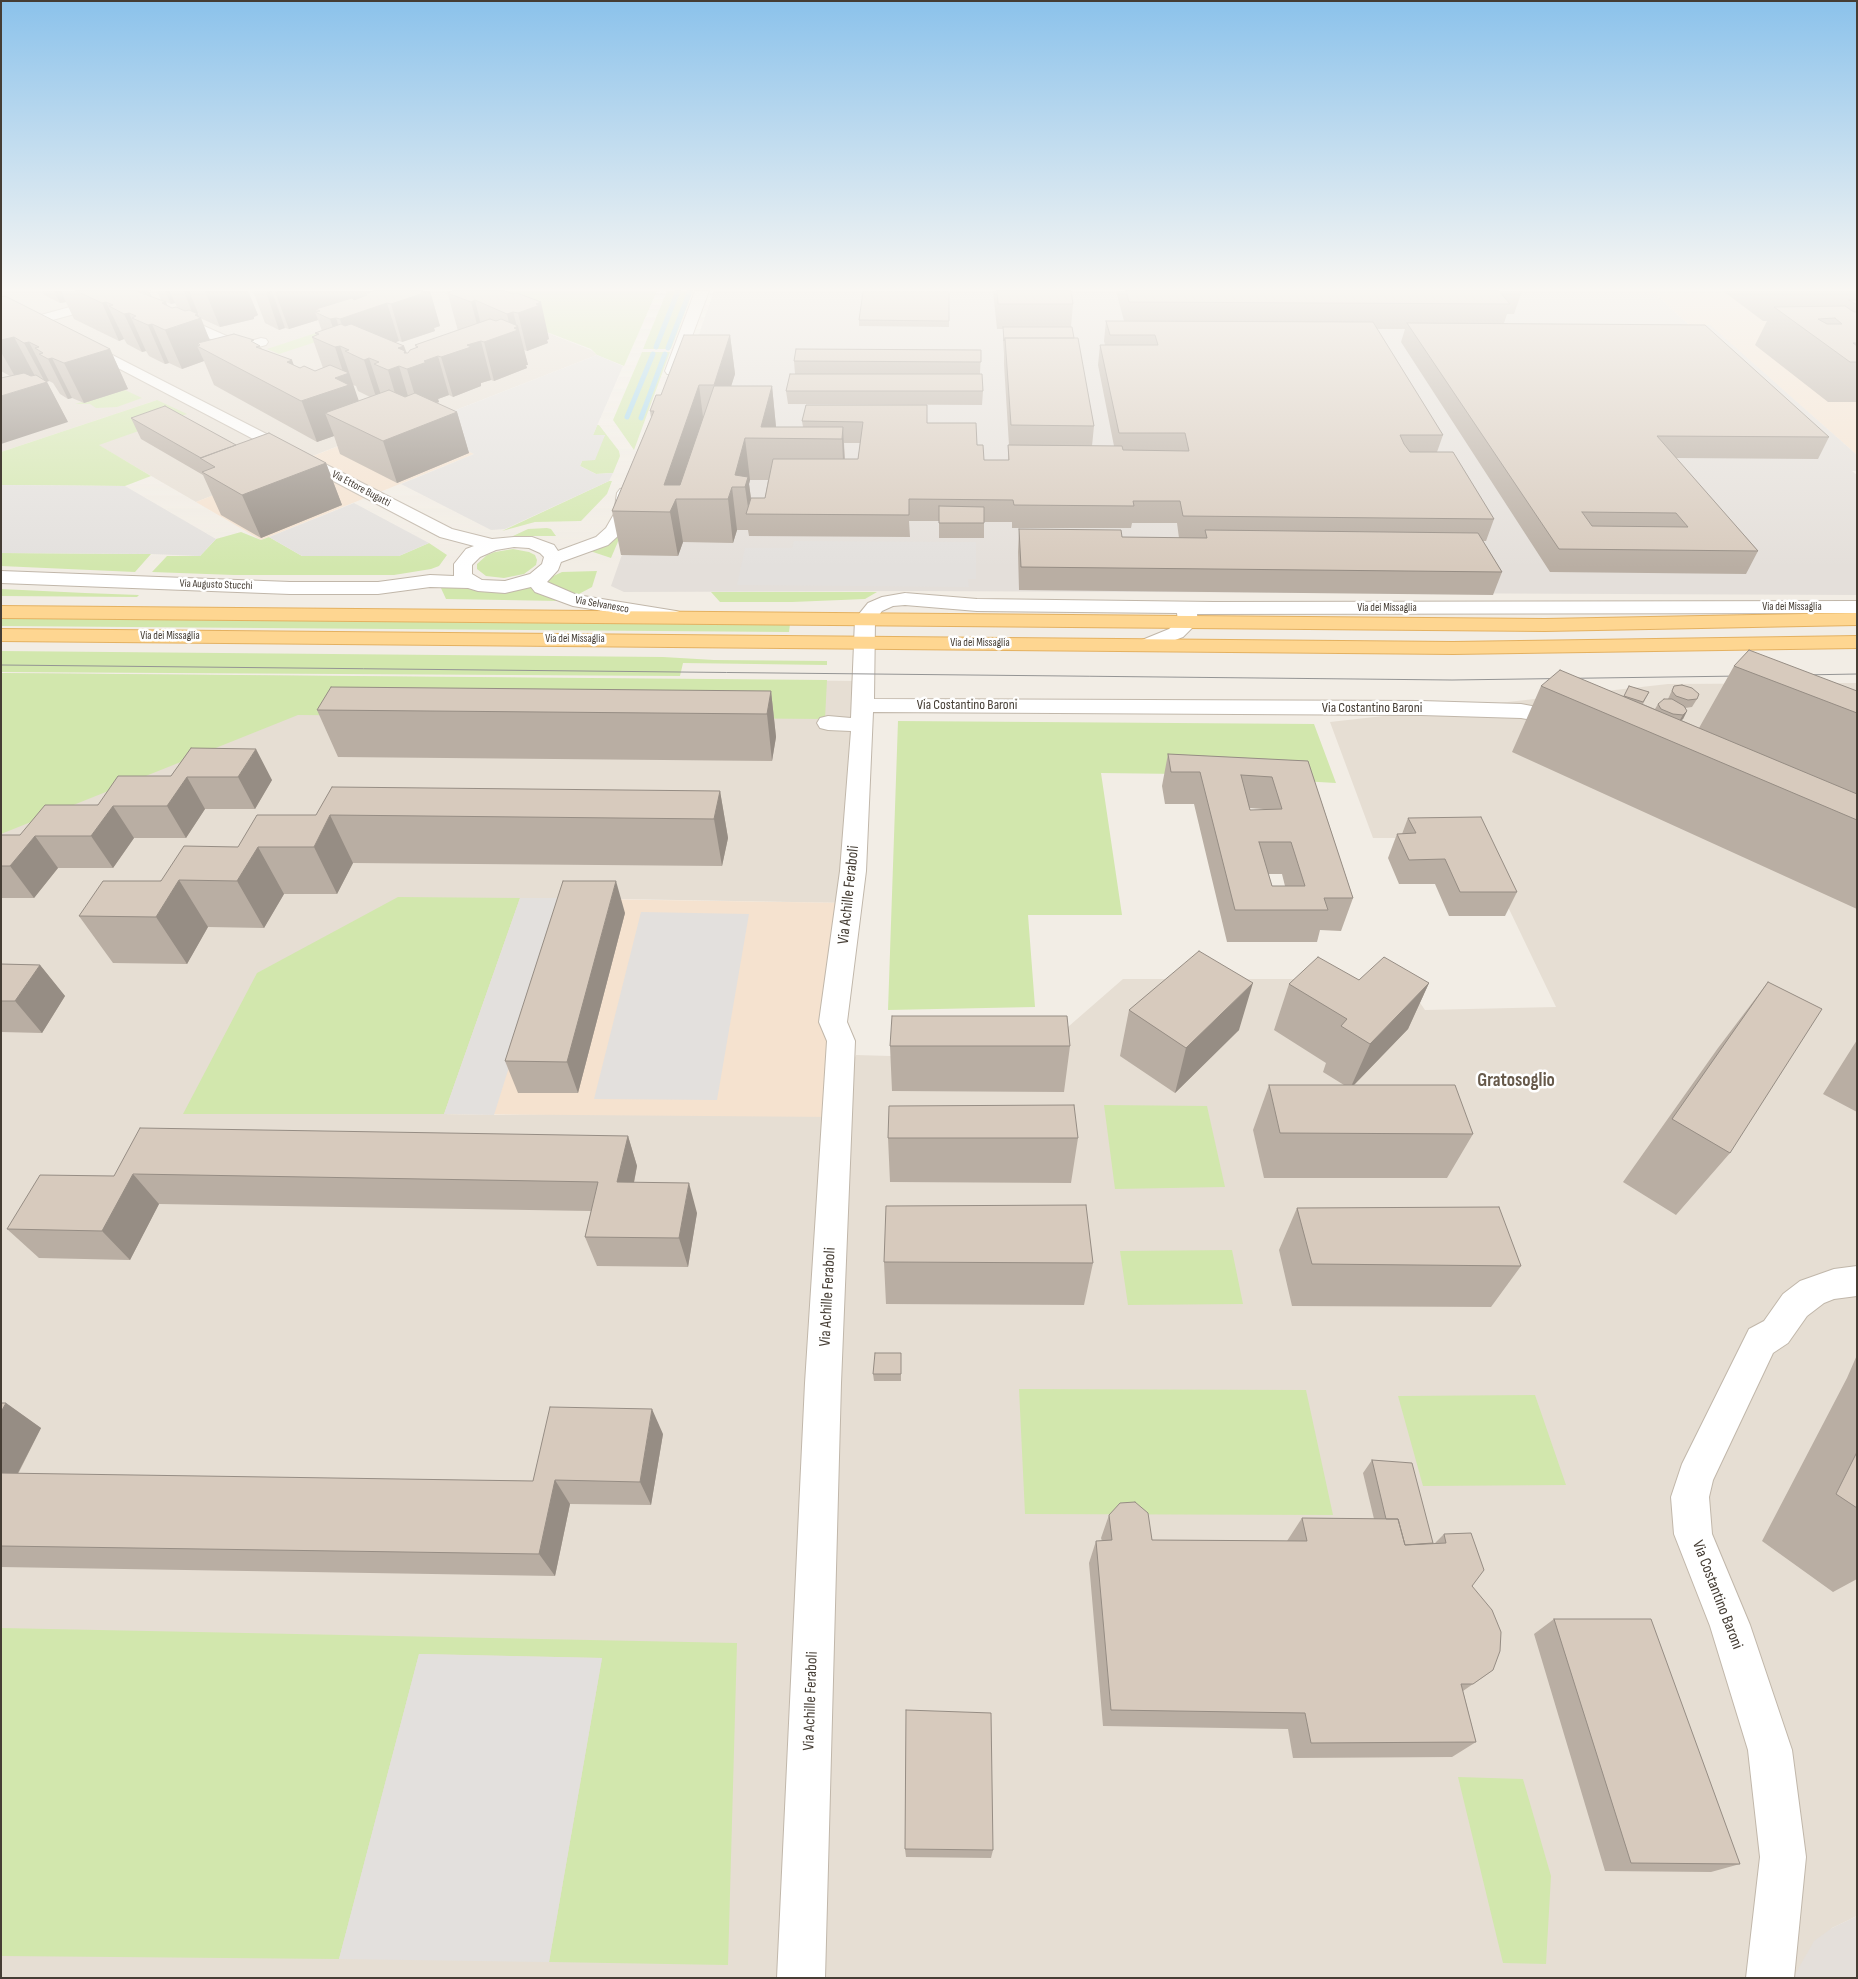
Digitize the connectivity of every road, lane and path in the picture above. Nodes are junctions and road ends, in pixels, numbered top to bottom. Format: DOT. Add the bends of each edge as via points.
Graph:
graph roads {
  1 [pos="159,383"];
  2 [pos="667,383"];
  3 [pos="666,387"];
  4 [pos="632,476"];
  5 [pos="625,495"];
  6 [pos="446,533"];
  7 [pos="536,544"];
  8 [pos="492,545"];
  9 [pos="553,559"];
  10 [pos="466,569"];
  11 [pos="1,577"];
  12 [pos="537,578"];
  13 [pos="1857,607"];
  14 [pos="1,612"];
  15 [pos="1187,615"];
  16 [pos="676,617"];
  17 [pos="865,619"];
  18 [pos="1857,619"];
  19 [pos="1,635"];
  20 [pos="863,642"];
  21 [pos="1857,642"];
  22 [pos="1149,644"];
  23 [pos="863,716"];
  24 [pos="828,723"];
  25 [pos="1585,724"];
  26 [pos="1857,1281"];
  27 [pos="801,1978"];
  28 [pos="1770,1978"];
  1 -- 6 [label="street, Via Ettore Bugatti"];
  2 -- 3 [label="street"];
  4 -- 5 [label="street"];
  5 -- 7 [label="street" via="603,520 587,531"];
  5 -- 9 [label="street" via="623,514 613,531 602,541"];
  6 -- 8 [label="street, Via Ettore Bugatti"];
  6 -- 10 [label="street, Via Ettore Bugatti"];
  7 -- 8 [label="street, Via Augusto Stucchi"];
  7 -- 9 [label="street" via="547,549"];
  8 -- 10 [label="street, Via Augusto Stucchi" via="477,551"];
  9 -- 12 [label="street" via="548,570"];
  10 -- 11 [label="street, Via Augusto Stucchi" via="430,581 378,588 290,588"];
  10 -- 12 [label="street, Via Augusto Stucchi" via="483,586 517,585"];
  12 -- 16 [label="street, Via Selvanesco" via="537,584 542,588 573,600"];
  13 -- 15 [label="street, Via dei Missaglia"];
  14 -- 16 [label="main road, Via dei Missaglia"];
  15 -- 17 [label="main road, Via dei Missaglia"];
  15 -- 18 [label="main road, Via dei Missaglia" via="1545,625"];
  15 -- 22 [label="street, Via dei Missaglia" via="1176,633"];
  16 -- 17 [label="main road, Via dei Missaglia"];
  17 -- 20 [label="street, Via Achille Feraboli"];
  19 -- 20 [label="main road, Via dei Missaglia"];
  20 -- 22 [label="main road, Via dei Missaglia"];
  20 -- 23 [label="street, Via Achille Feraboli"];
  21 -- 22 [label="main road, Via dei Missaglia" via="1453,648"];
  23 -- 24 [label="street, Via Costantino Baroni"];
  23 -- 25 [label="street, Via Costantino Baroni" via="899,705 1420,708 1521,711"];
  23 -- 27 [label="street, Via Achille Feraboli" via="850,907 833,1022 841,1041 823,1383"];
  26 -- 28 [label="street, Via Costantino Baroni" via="1834,1284 1812,1292 1795,1305 1776,1332 1761,1341 1690,1496 1694,1534 1730,1625 1770,1750 1783,1857"];
}
